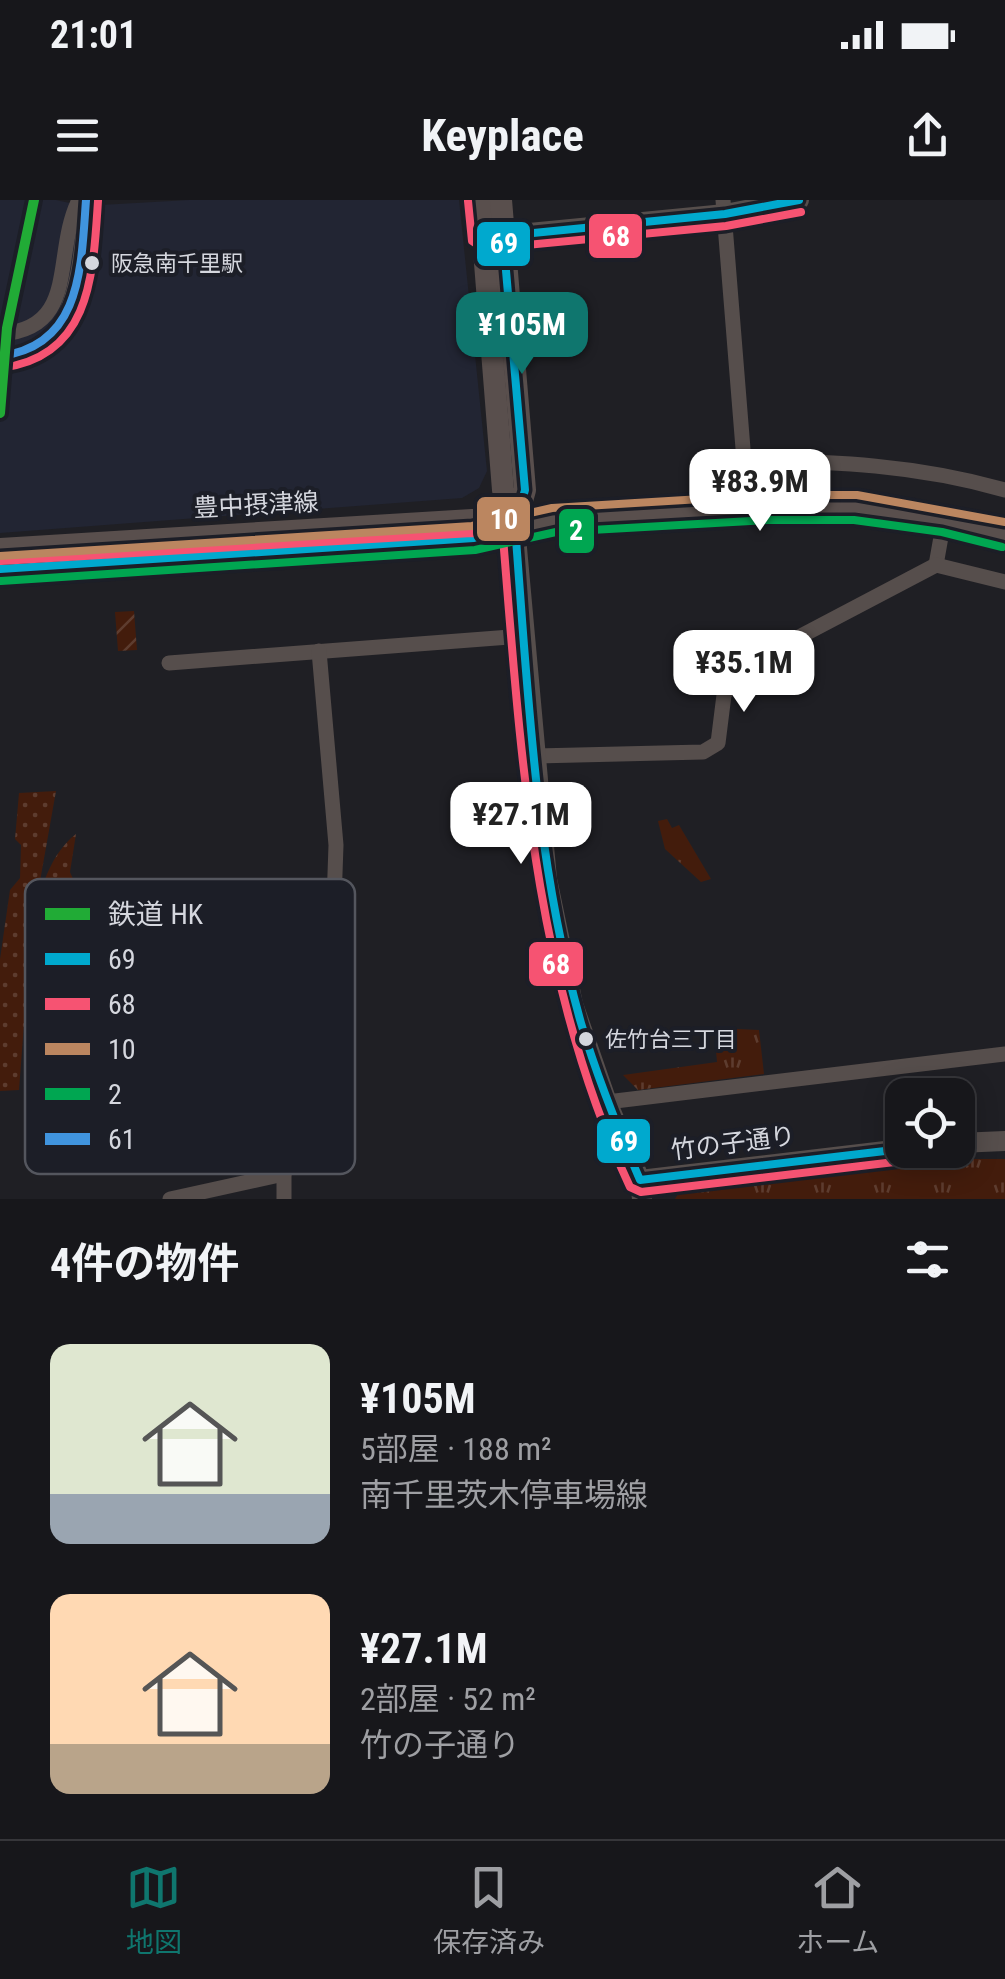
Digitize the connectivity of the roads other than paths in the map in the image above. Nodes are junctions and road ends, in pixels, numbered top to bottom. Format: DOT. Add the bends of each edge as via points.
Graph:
graph roads {
  1 [pos="82,200"];
  2 [pos="480,200"];
  3 [pos="501,200"];
  4 [pos="800,200"];
  5 [pos="724,207"];
  6 [pos="494,236"];
  7 [pos="0,334"];
  8 [pos="0,356"];
  9 [pos="1005,490"];
  10 [pos="944,520"];
  11 [pos="515,526"];
  12 [pos="1005,535"];
  13 [pos="0,549"];
  14 [pos="936,565"];
  15 [pos="0,570"];
  16 [pos="1005,582"];
  17 [pos="522,636"];
  18 [pos="319,651"];
  19 [pos="169,664"];
  20 [pos="536,756"];
  21 [pos="335,879"];
  22 [pos="1005,1054"];
  23 [pos="607,1102"];
  24 [pos="1005,1141"];
  25 [pos="975,1142"];
  26 [pos="885,1151"];
  27 [pos="284,1174"];
  28 [pos="641,1189"];
  29 [pos="170,1199"];
  30 [pos="284,1199"];
  31 [pos="629,1199"];
  1 -- 7 [label="street" via="50,312 28,331"];
  1 -- 8 [label="street" via="61,323 36,349"];
  2 -- 6 [label="main road"];
  3 -- 6 [label="main road"];
  4 -- 5 [label="street"];
  5 -- 6 [label="street"];
  5 -- 9 [label="street" via="744,461 918,468"];
  6 -- 11 [label="main road" via="503,490"];
  10 -- 11 [label="main road, 豊中摂津線" via="855,508 768,507"];
  10 -- 12 [label="main road, 豊中摂津線"];
  10 -- 14 [label="street"];
  11 -- 13 [label="main road, 豊中摂津線" via="472,520"];
  11 -- 15 [label="main road, 豊中摂津線" via="474,538"];
  11 -- 17 [label="street, 竹の子通り"];
  14 -- 16 [label="street"];
  14 -- 20 [label="street" via="742,666 724,695 718,743 703,752"];
  17 -- 18 [label="street"];
  17 -- 20 [label="street, 竹の子通り"];
  18 -- 19 [label="street"];
  18 -- 21 [label="street"];
  20 -- 23 [label="street, 竹の子通り" via="547,879 564,969"];
  22 -- 23 [label="street"];
  23 -- 28 [label="street, 竹の子通り"];
  24 -- 25 [label="street"];
  26 -- 28 [label="street, 竹の子通り"];
  27 -- 29 [label="street"];
  27 -- 30 [label="street"];
  28 -- 31 [label="street"];
}
